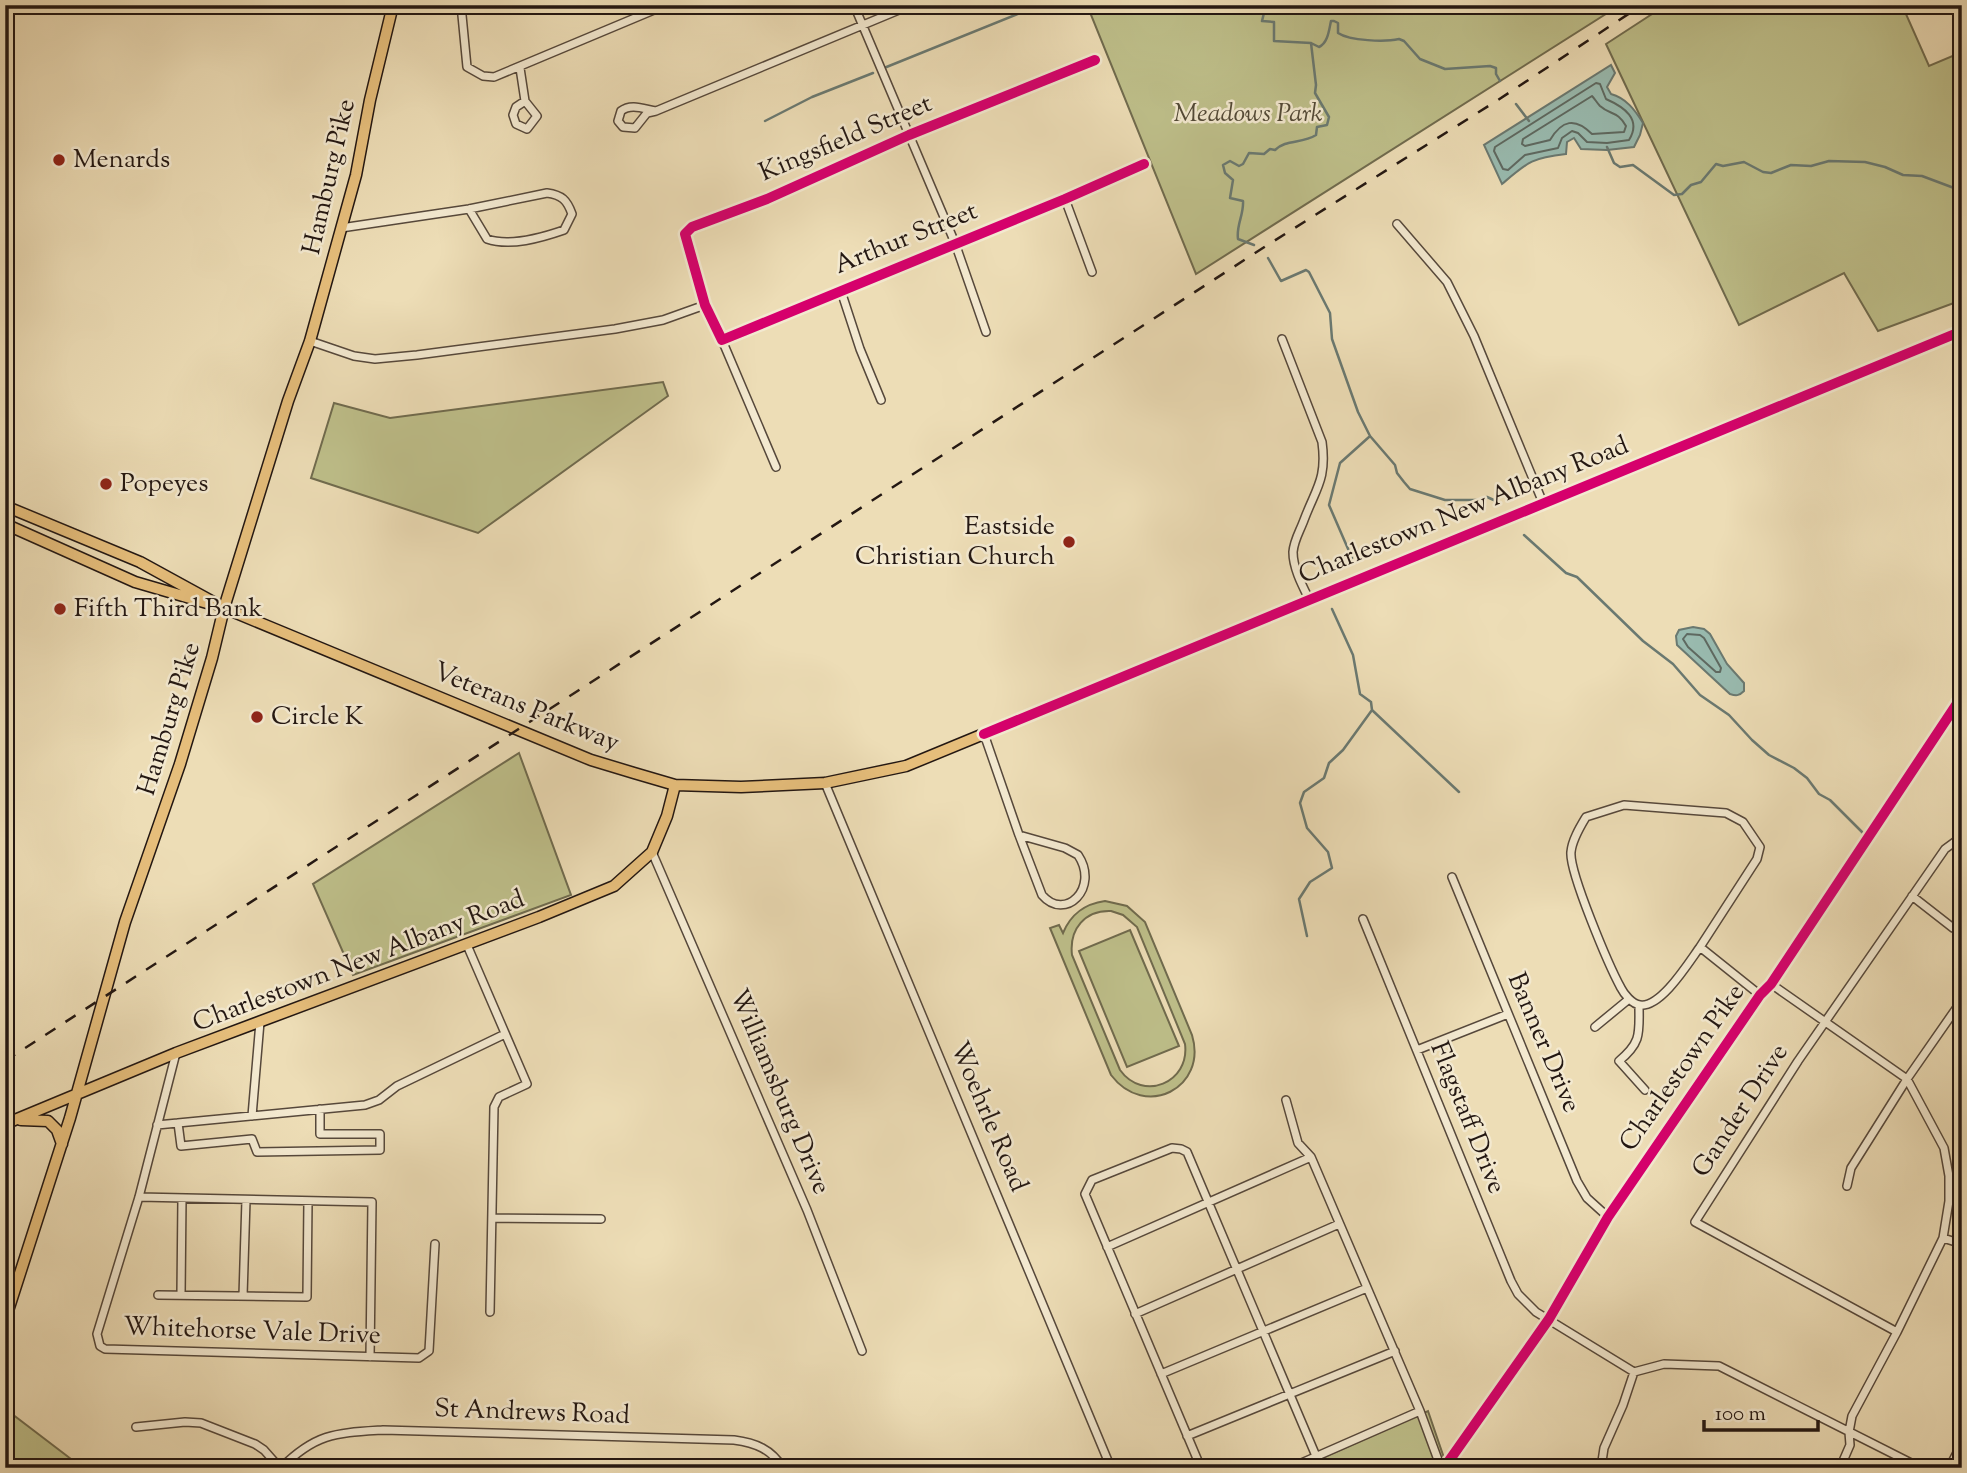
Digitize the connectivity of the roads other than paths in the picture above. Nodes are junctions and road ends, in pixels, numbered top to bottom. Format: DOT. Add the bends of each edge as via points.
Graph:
graph roads {
  1 [pos="393,5"];
  2 [pos="461,5"];
  3 [pos="666,5"];
  4 [pos="853,5"];
  5 [pos="911,5"];
  6 [pos="862,26"];
  7 [pos="1095,60"];
  8 [pos="520,68"];
  9 [pos="525,102"];
  10 [pos="656,111"];
  11 [pos="909,135"];
  12 [pos="1144,163"];
  13 [pos="1065,199"];
  14 [pos="469,209"];
  15 [pos="1397,224"];
  16 [pos="341,229"];
  17 [pos="955,243"];
  18 [pos="1092,272"];
  19 [pos="841,291"];
  20 [pos="705,304"];
  21 [pos="1962,331"];
  22 [pos="986,332"];
  23 [pos="1282,339"];
  24 [pos="722,340"];
  25 [pos="310,341"];
  26 [pos="881,400"];
  27 [pos="776,467"];
  28 [pos="1543,503"];
  29 [pos="5,506"];
  30 [pos="5,524"];
  31 [pos="1309,599"];
  32 [pos="224,608"];
  33 [pos="1962,696"];
  34 [pos="984,734"];
  35 [pos="825,783"];
  36 [pos="675,785"];
  37 [pos="1018,835"];
  38 [pos="1960,838"];
  39 [pos="652,852"];
  40 [pos="1452,877"];
  41 [pos="1912,896"];
  42 [pos="1363,919"];
  43 [pos="1962,931"];
  44 [pos="467,944"];
  45 [pos="1700,947"];
  46 [pos="1771,984"];
  47 [pos="1760,995"];
  48 [pos="1629,999"];
  49 [pos="1962,1000"];
  50 [pos="1639,1005"];
  51 [pos="1508,1014"];
  52 [pos="260,1022"];
  53 [pos="1825,1022"];
  54 [pos="1595,1027"];
  55 [pos="505,1034"];
  56 [pos="1418,1050"];
  57 [pos="176,1053"];
  58 [pos="1907,1080"];
  59 [pos="1645,1090"];
  60 [pos="76,1095"];
  61 [pos="1286,1100"];
  62 [pos="320,1109"];
  63 [pos="251,1116"];
  64 [pos="10,1122"];
  65 [pos="178,1123"];
  66 [pos="157,1125"];
  67 [pos="62,1144"];
  68 [pos="1311,1157"];
  69 [pos="1847,1186"];
  70 [pos="139,1197"];
  71 [pos="182,1198"];
  72 [pos="246,1199"];
  73 [pos="308,1201"];
  74 [pos="1209,1203"];
  75 [pos="492,1217"];
  76 [pos="1608,1217"];
  77 [pos="601,1219"];
  78 [pos="1339,1224"];
  79 [pos="1943,1238"];
  80 [pos="435,1244"];
  81 [pos="1962,1244"];
  82 [pos="1107,1247"];
  83 [pos="1236,1270"];
  84 [pos="1367,1288"];
  85 [pos="158,1295"];
  86 [pos="181,1295"];
  87 [pos="243,1296"];
  88 [pos="490,1312"];
  89 [pos="1135,1314"];
  90 [pos="1549,1319"];
  91 [pos="5,1320"];
  92 [pos="1262,1332"];
  93 [pos="1897,1332"];
  94 [pos="862,1351"];
  95 [pos="1395,1351"];
  96 [pos="370,1357"];
  97 [pos="1633,1371"];
  98 [pos="1161,1374"];
  99 [pos="1288,1394"];
  100 [pos="1420,1411"];
  101 [pos="136,1427"];
  102 [pos="1849,1432"];
  103 [pos="1187,1436"];
  104 [pos="1962,1443"];
  105 [pos="1316,1456"];
  106 [pos="280,1468"];
  107 [pos="783,1468"];
  108 [pos="1111,1468"];
  109 [pos="1201,1468"];
  110 [pos="1290,1468"];
  111 [pos="1443,1468"];
  112 [pos="1601,1468"];
  113 [pos="1840,1468"];
  114 [pos="1922,1468"];
  115 [pos="1950,1468"];
  1 -- 16 [label="main road, Hamburg Pike"];
  2 -- 8 [label="street" via="467,68 494,77"];
  3 -- 8 [label="street"];
  4 -- 6 [label="street"];
  5 -- 6 [label="street"];
  6 -- 10 [label="street"];
  6 -- 11 [label="street"];
  7 -- 11 [label="street, Kingsfield Street"];
  8 -- 9 [label="street"];
  10 -- 10 [label="street" via="627,107 618,121 623,127 635,128 647,113"];
  11 -- 17 [label="street"];
  11 -- 20 [label="street, Kingsfield Street" via="692,227 685,234"];
  12 -- 13 [label="street, Arthur Street"];
  13 -- 17 [label="street, Arthur Street"];
  13 -- 18 [label="street"];
  14 -- 14 [label="street" via="557,194 567,201 572,214 564,230 501,244 487,239"];
  14 -- 16 [label="street"];
  15 -- 28 [label="street" via="1447,282"];
  16 -- 25 [label="main road, Hamburg Pike"];
  17 -- 19 [label="street, Arthur Street"];
  17 -- 22 [label="street"];
  19 -- 24 [label="street, Arthur Street"];
  19 -- 26 [label="street"];
  20 -- 24 [label="street"];
  20 -- 25 [label="street" via="663,320 615,329 375,359"];
  21 -- 28 [label="main road, Charlestown New Albany Road"];
  23 -- 31 [label="street" via="1324,458 1322,480 1293,554"];
  24 -- 27 [label="street"];
  25 -- 32 [label="main road, Hamburg Pike"];
  28 -- 31 [label="main road, Charlestown New Albany Road"];
  29 -- 32 [label="main road, Veterans Parkway" via="140,562"];
  30 -- 32 [label="main road, Veterans Parkway" via="135,582"];
  31 -- 34 [label="main road, Charlestown New Albany Road"];
  32 -- 36 [label="main road, Veterans Parkway" via="591,760"];
  32 -- 60 [label="main road, Hamburg Pike"];
  33 -- 46 [label="street, Charlestown Pike"];
  34 -- 35 [label="main road, Charlestown New Albany Road" via="906,766"];
  34 -- 37 [label="street"];
  35 -- 36 [label="main road, Veterans Parkway"];
  35 -- 108 [label="street, Woehrle Road"];
  36 -- 39 [label="main road, Charlestown New Albany Road"];
  37 -- 37 [label="street" via="1047,901 1074,901 1087,880 1078,855"];
  38 -- 41 [label="street, Gander Drive" via="1945,849"];
  39 -- 44 [label="main road, Charlestown New Albany Road" via="614,886"];
  39 -- 94 [label="street, Williamsburg Drive" via="796,1184"];
  40 -- 51 [label="street, Banner Drive"];
  41 -- 43 [label="street"];
  41 -- 53 [label="street, Gander Drive"];
  42 -- 56 [label="street, Flagstaff Drive"];
  44 -- 52 [label="main road, Charlestown New Albany Road"];
  44 -- 55 [label="street"];
  45 -- 47 [label="street"];
  45 -- 48 [label="street" via="1757,859 1760,847 1743,822 1726,813 1623,805 1586,817 1571,850 1572,868"];
  45 -- 50 [label="street" via="1670,988 1651,1003"];
  46 -- 47 [label="street, Charlestown Pike"];
  46 -- 53 [label="street"];
  47 -- 76 [label="street, Charlestown Pike"];
  48 -- 50 [label="street"];
  48 -- 54 [label="street"];
  49 -- 58 [label="street"];
  50 -- 59 [label="street" via="1636,1043 1619,1061"];
  51 -- 56 [label="street"];
  51 -- 76 [label="street, Banner Drive" via="1577,1181 1587,1198"];
  52 -- 57 [label="main road, Charlestown New Albany Road"];
  52 -- 63 [label="street"];
  53 -- 58 [label="street"];
  53 -- 93 [label="street, Gander Drive" via="1695,1222"];
  55 -- 62 [label="street" via="397,1086 379,1100"];
  55 -- 75 [label="street" via="527,1084 495,1102"];
  56 -- 90 [label="street, Flagstaff Drive" via="1511,1281 1527,1305"];
  57 -- 60 [label="main road, Charlestown New Albany Road"];
  57 -- 66 [label="street, Whitehorse Vale Drive"];
  58 -- 69 [label="street" via="1851,1168"];
  58 -- 79 [label="street" via="1944,1148 1949,1201"];
  60 -- 64 [label="main road, Charlestown New Albany Road"];
  60 -- 67 [label="main road, Hamburg Pike"];
  61 -- 68 [label="street" via="1298,1143"];
  62 -- 63 [label="street"];
  62 -- 65 [label="street" via="320,1134 380,1134 380,1150 257,1152 252,1139 181,1146"];
  63 -- 65 [label="street"];
  64 -- 67 [label="main road" via="48,1121"];
  65 -- 66 [label="street"];
  66 -- 70 [label="street, Whitehorse Vale Drive"];
  67 -- 91 [label="main road, Hamburg Pike"];
  68 -- 74 [label="street"];
  68 -- 78 [label="street"];
  70 -- 71 [label="street"];
  70 -- 96 [label="street, Whitehorse Vale Drive" via="97,1334 100,1346"];
  71 -- 72 [label="street"];
  71 -- 86 [label="street"];
  72 -- 73 [label="street"];
  72 -- 87 [label="street"];
  73 -- 87 [label="street" via="307,1297"];
  73 -- 96 [label="street" via="372,1202"];
  74 -- 82 [label="street"];
  74 -- 82 [label="street" via="1187,1152 1177,1147 1092,1181 1086,1194"];
  74 -- 83 [label="street"];
  75 -- 77 [label="street"];
  75 -- 88 [label="street"];
  76 -- 90 [label="street, Charlestown Pike"];
  78 -- 83 [label="street"];
  78 -- 84 [label="street"];
  79 -- 81 [label="street"];
  79 -- 93 [label="street"];
  80 -- 96 [label="street, Whitehorse Vale Drive" via="429,1351 419,1358"];
  82 -- 89 [label="street"];
  83 -- 89 [label="street"];
  83 -- 92 [label="street"];
  84 -- 92 [label="street"];
  84 -- 95 [label="street"];
  85 -- 86 [label="street"];
  86 -- 87 [label="street"];
  89 -- 98 [label="street"];
  90 -- 97 [label="street, Flagstaff Drive"];
  90 -- 111 [label="street, Charlestown Pike"];
  92 -- 98 [label="street"];
  92 -- 99 [label="street"];
  93 -- 102 [label="street" via="1852,1416"];
  95 -- 99 [label="street"];
  95 -- 100 [label="street"];
  97 -- 102 [label="street" via="1664,1364 1719,1366"];
  97 -- 112 [label="street"];
  98 -- 103 [label="street"];
  99 -- 103 [label="street"];
  99 -- 105 [label="street"];
  100 -- 105 [label="street"];
  100 -- 111 [label="street"];
  101 -- 106 [label="street" via="201,1423 255,1444"];
  102 -- 113 [label="street" via="1850,1445"];
  102 -- 114 [label="street"];
  103 -- 109 [label="street"];
  104 -- 115 [label="street"];
  105 -- 110 [label="street"];
  106 -- 107 [label="street, St Andrews Road" via="325,1436 383,1430 734,1440 761,1447"];
}
